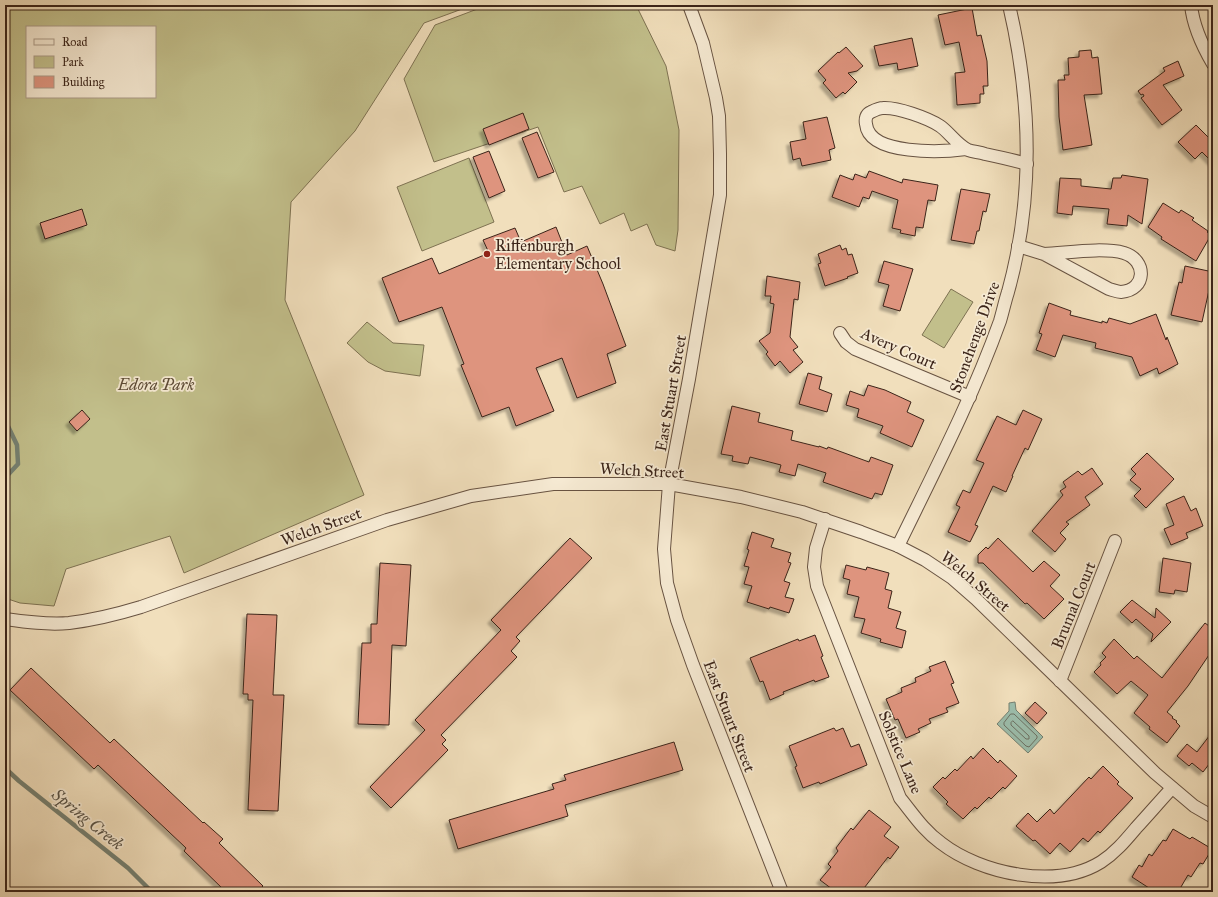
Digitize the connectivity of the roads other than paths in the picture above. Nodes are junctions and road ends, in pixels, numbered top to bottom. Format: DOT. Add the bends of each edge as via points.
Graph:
graph roads {
  1 [pos="689,5"];
  2 [pos="1009,5"];
  3 [pos="1191,5"];
  4 [pos="1213,64"];
  5 [pos="966,149"];
  6 [pos="1026,164"];
  7 [pos="1018,246"];
  8 [pos="1044,254"];
  9 [pos="840,333"];
  10 [pos="970,397"];
  11 [pos="669,484"];
  12 [pos="825,519"];
  13 [pos="1115,541"];
  14 [pos="898,546"];
  15 [pos="5,619"];
  16 [pos="1060,681"];
  17 [pos="1172,788"];
  18 [pos="1213,817"];
  19 [pos="782,892"];
  1 -- 11 [label="street, East Stuart Street" via="703,43 719,116 720,195"];
  2 -- 6 [label="street, Stonehenge Drive" via="1022,74 1026,113"];
  3 -- 4 [label="street" via="1197,28"];
  5 -- 5 [label="street" via="941,126 899,110 876,110 868,114 865,120 870,135 884,145 934,152"];
  5 -- 6 [label="street"];
  6 -- 7 [label="street, Stonehenge Drive"];
  7 -- 8 [label="street"];
  7 -- 10 [label="street, Stonehenge Drive" via="1000,320"];
  8 -- 8 [label="street" via="1101,251 1125,253 1138,263 1141,274 1139,283 1131,290 1120,292 1109,289"];
  9 -- 10 [label="street, Avery Court" via="855,349"];
  10 -- 14 [label="street, Stonehenge Drive"];
  11 -- 12 [label="street, Welch Street" via="741,497"];
  11 -- 15 [label="street, Welch Street" via="553,484 471,496 387,520 107,617 64,623"];
  11 -- 19 [label="street, East Stuart Street" via="664,549 667,583 677,620"];
  12 -- 14 [label="street, Welch Street"];
  12 -- 17 [label="street, Solstice Lane" via="815,554 817,586 900,798 920,823 940,842 977,863 1002,871 1052,877 1066,875 1084,870 1115,852"];
  13 -- 16 [label="street, Brumal Court"];
  14 -- 16 [label="street, Welch Street" via="952,578"];
  16 -- 17 [label="street, Welch Street"];
  17 -- 18 [label="street, Welch Street"];
}
